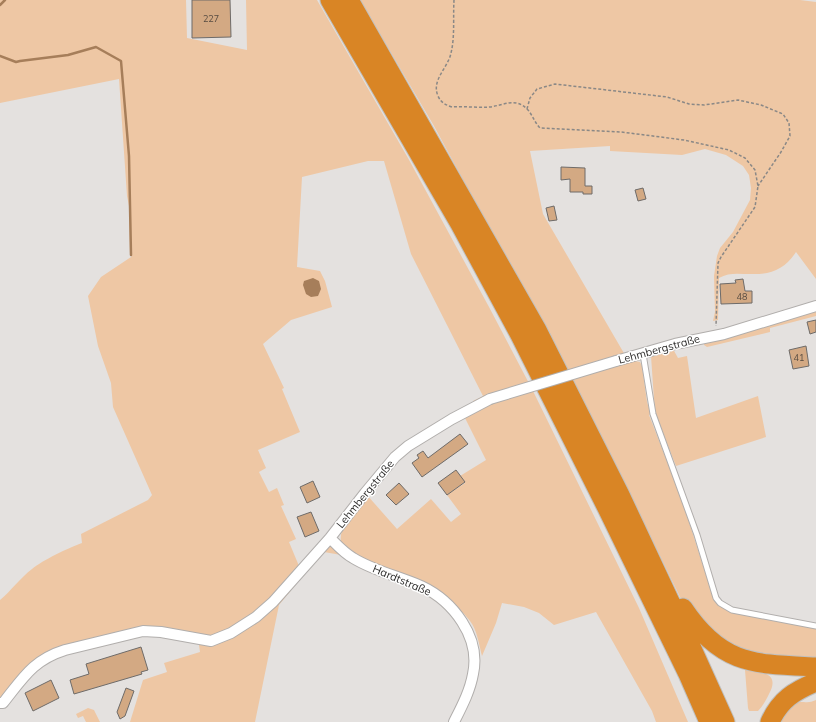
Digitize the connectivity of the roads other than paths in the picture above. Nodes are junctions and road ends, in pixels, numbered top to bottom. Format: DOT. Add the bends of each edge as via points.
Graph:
graph roads {
  1 [pos="330,0"];
  2 [pos="350,0"];
  3 [pos="816,306"];
  4 [pos="642,354"];
  5 [pos="620,495"];
  6 [pos="330,538"];
  7 [pos="816,626"];
  8 [pos="816,667"];
  9 [pos="816,682"];
  10 [pos="0,703"];
  11 [pos="454,722"];
  12 [pos="709,722"];
  13 [pos="725,722"];
  14 [pos="770,722"];
  1 -- 12 [label="highway" via="460,224 520,335 631,556"];
  2 -- 5 [label="highway" via="537,330"];
  3 -- 4 [label="street, Lehmbergstraße" via="724,334"];
  4 -- 6 [label="street, Lehmbergstraße, bridge" via="490,399 452,419 395,457"];
  4 -- 7 [label="lane" via="653,414 697,535 716,598 732,610"];
  5 -- 8 [label="highway" via="647,539 682,606 706,637 744,660"];
  5 -- 13 [label="highway"];
  6 -- 10 [label="street, Lehmbergstraße" via="269,606 231,634 211,641 143,631 65,650 53,654 31,669 3,703"];
  6 -- 11 [label="street, Hardtstraße" via="344,552 374,569 436,594 463,622 472,644 474,673 467,696"];
  9 -- 14 [label="highway" via="798,690 782,702"];
}
